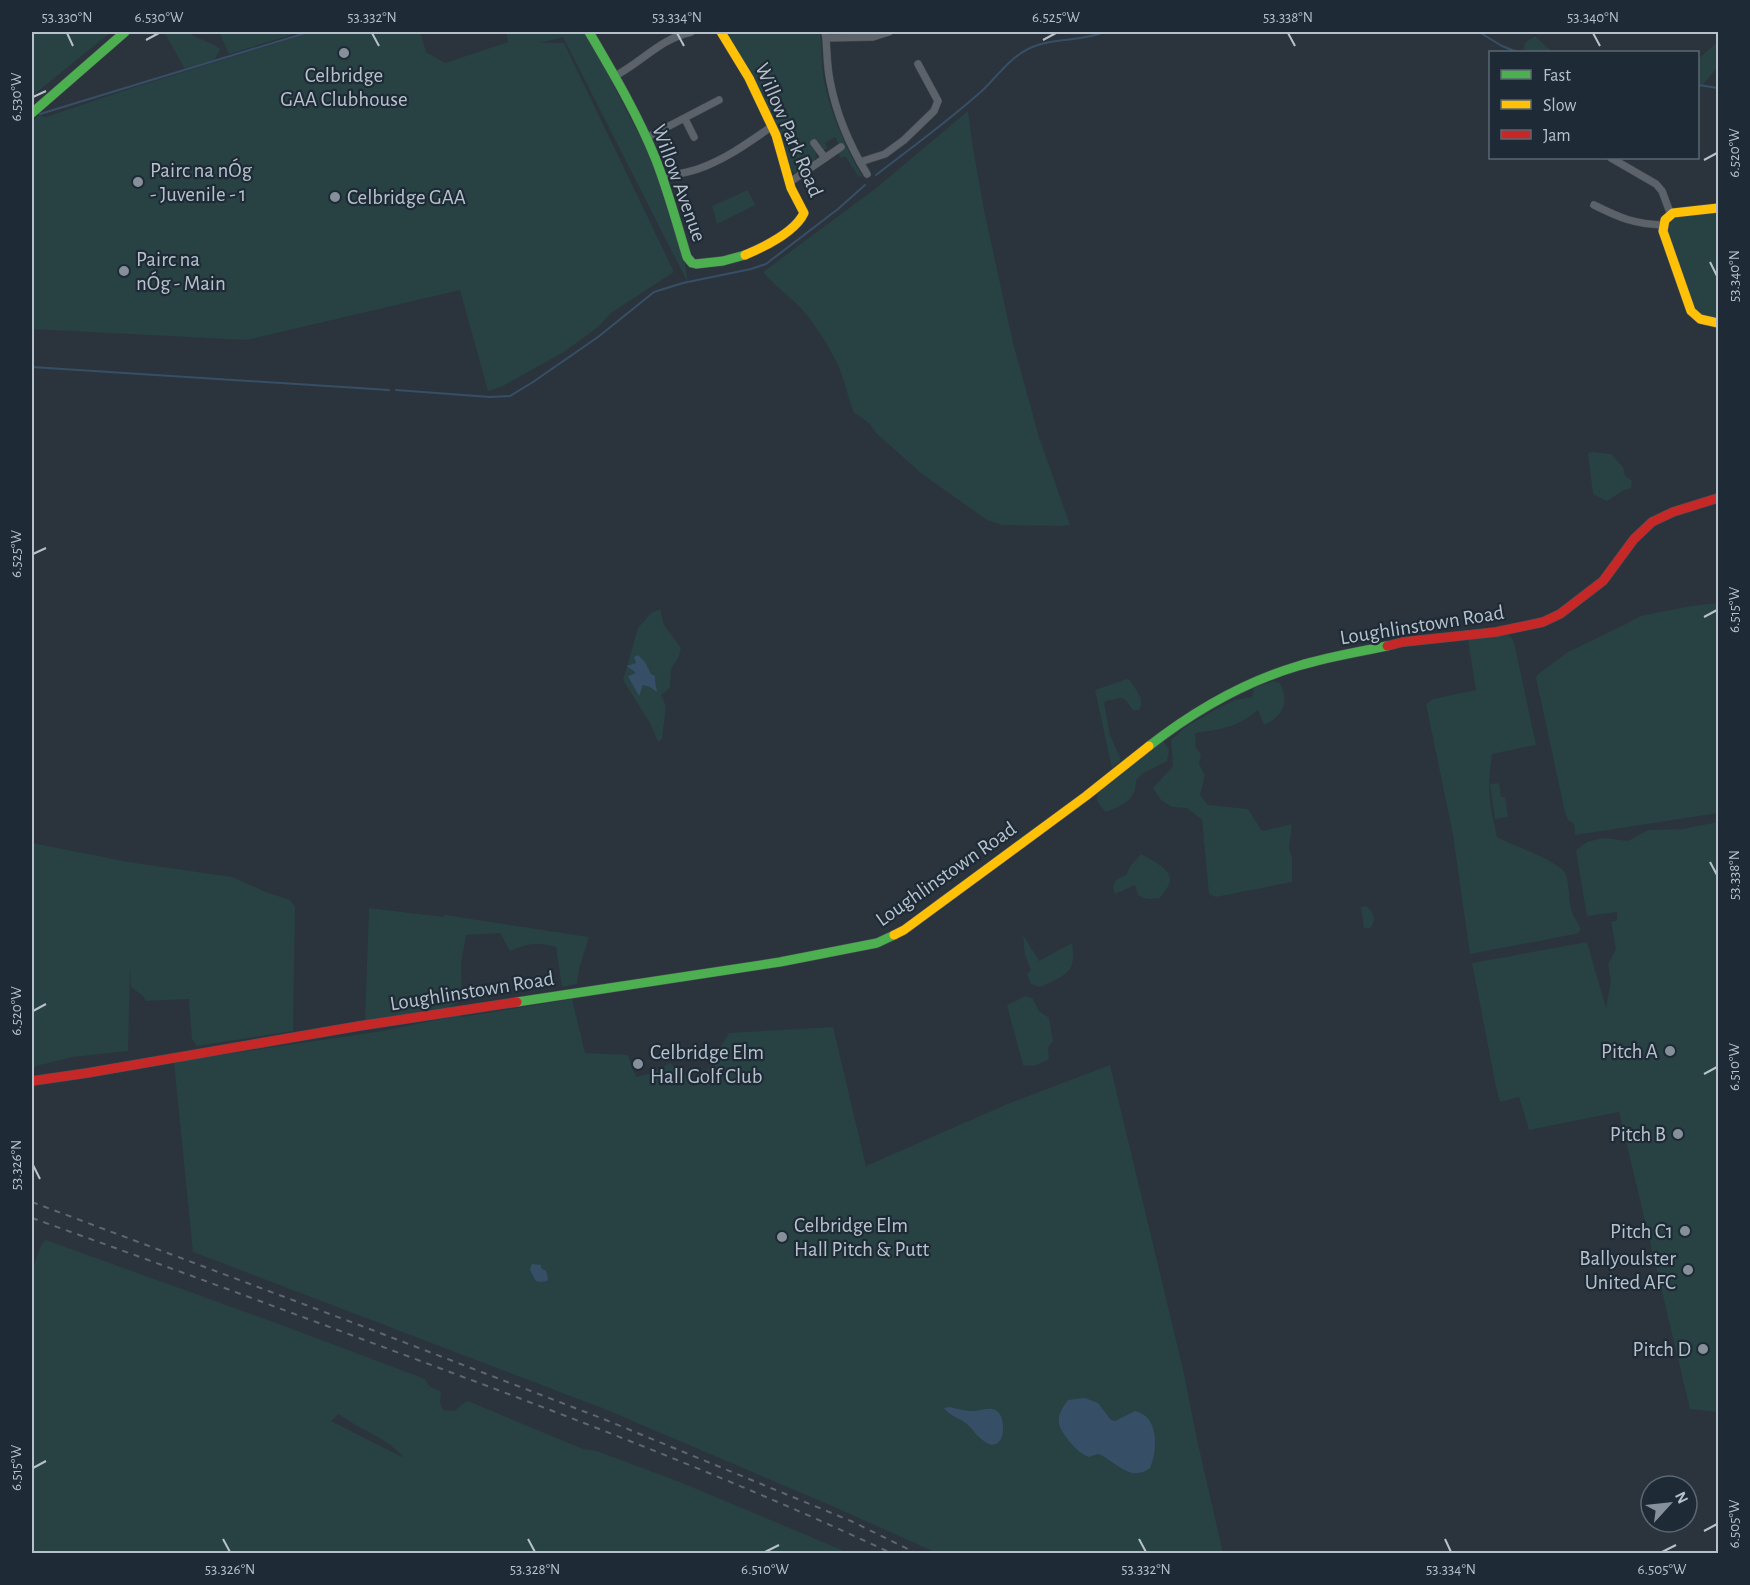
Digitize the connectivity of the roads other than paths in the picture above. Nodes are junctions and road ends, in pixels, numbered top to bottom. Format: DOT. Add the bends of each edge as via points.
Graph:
graph roads {
  1 [pos="125,32"];
  2 [pos="589,32"];
  3 [pos="691,32"];
  4 [pos="721,32"];
  5 [pos="889,32"];
  6 [pos="679,33"];
  7 [pos="826,35"];
  8 [pos="918,64"];
  9 [pos="615,76"];
  10 [pos="719,100"];
  11 [pos="32,113"];
  12 [pos="685,119"];
  13 [pos="771,127"];
  14 [pos="694,137"];
  15 [pos="646,138"];
  16 [pos="814,144"];
  17 [pos="841,147"];
  18 [pos="825,158"];
  19 [pos="1613,159"];
  20 [pos="860,162"];
  21 [pos="867,174"];
  22 [pos="662,178"];
  23 [pos="789,182"];
  24 [pos="1594,206"];
  25 [pos="1719,208"];
  26 [pos="804,213"];
  27 [pos="1671,215"];
  28 [pos="1664,225"];
  29 [pos="1719,323"];
  30 [pos="1719,498"];
  31 [pos="32,1081"];
  1 -- 11 [label="street"];
  2 -- 9 [label="street, Willow Avenue"];
  3 -- 6 [label="street"];
  4 -- 13 [label="street, Willow Park Road" via="749,78"];
  5 -- 7 [label="street" via="873,37"];
  6 -- 9 [label="street"];
  7 -- 20 [label="street" via="835,102"];
  8 -- 20 [label="street" via="938,101 934,111 885,154"];
  9 -- 15 [label="street, Willow Avenue"];
  10 -- 12 [label="street"];
  12 -- 14 [label="street"];
  12 -- 15 [label="street"];
  13 -- 22 [label="street" via="719,160"];
  13 -- 23 [label="street, Willow Park Road"];
  15 -- 22 [label="street, Willow Avenue"];
  16 -- 18 [label="street"];
  17 -- 18 [label="street"];
  18 -- 23 [label="street"];
  19 -- 27 [label="street" via="1656,184"];
  20 -- 21 [label="street"];
  22 -- 26 [label="street, Willow Avenue" via="687,258 692,263 727,261 752,253 792,227"];
  23 -- 26 [label="street, Willow Park Road"];
  24 -- 28 [label="street" via="1625,220"];
  25 -- 27 [label="street"];
  27 -- 28 [label="street"];
  28 -- 29 [label="street" via="1691,311 1701,320"];
  30 -- 31 [label="street, Loughlinstown Road" via="1652,522 1603,580 1544,622 1497,632 1403,642 1300,665 1214,702 1180,722 904,930 877,943 780,962"];
}
